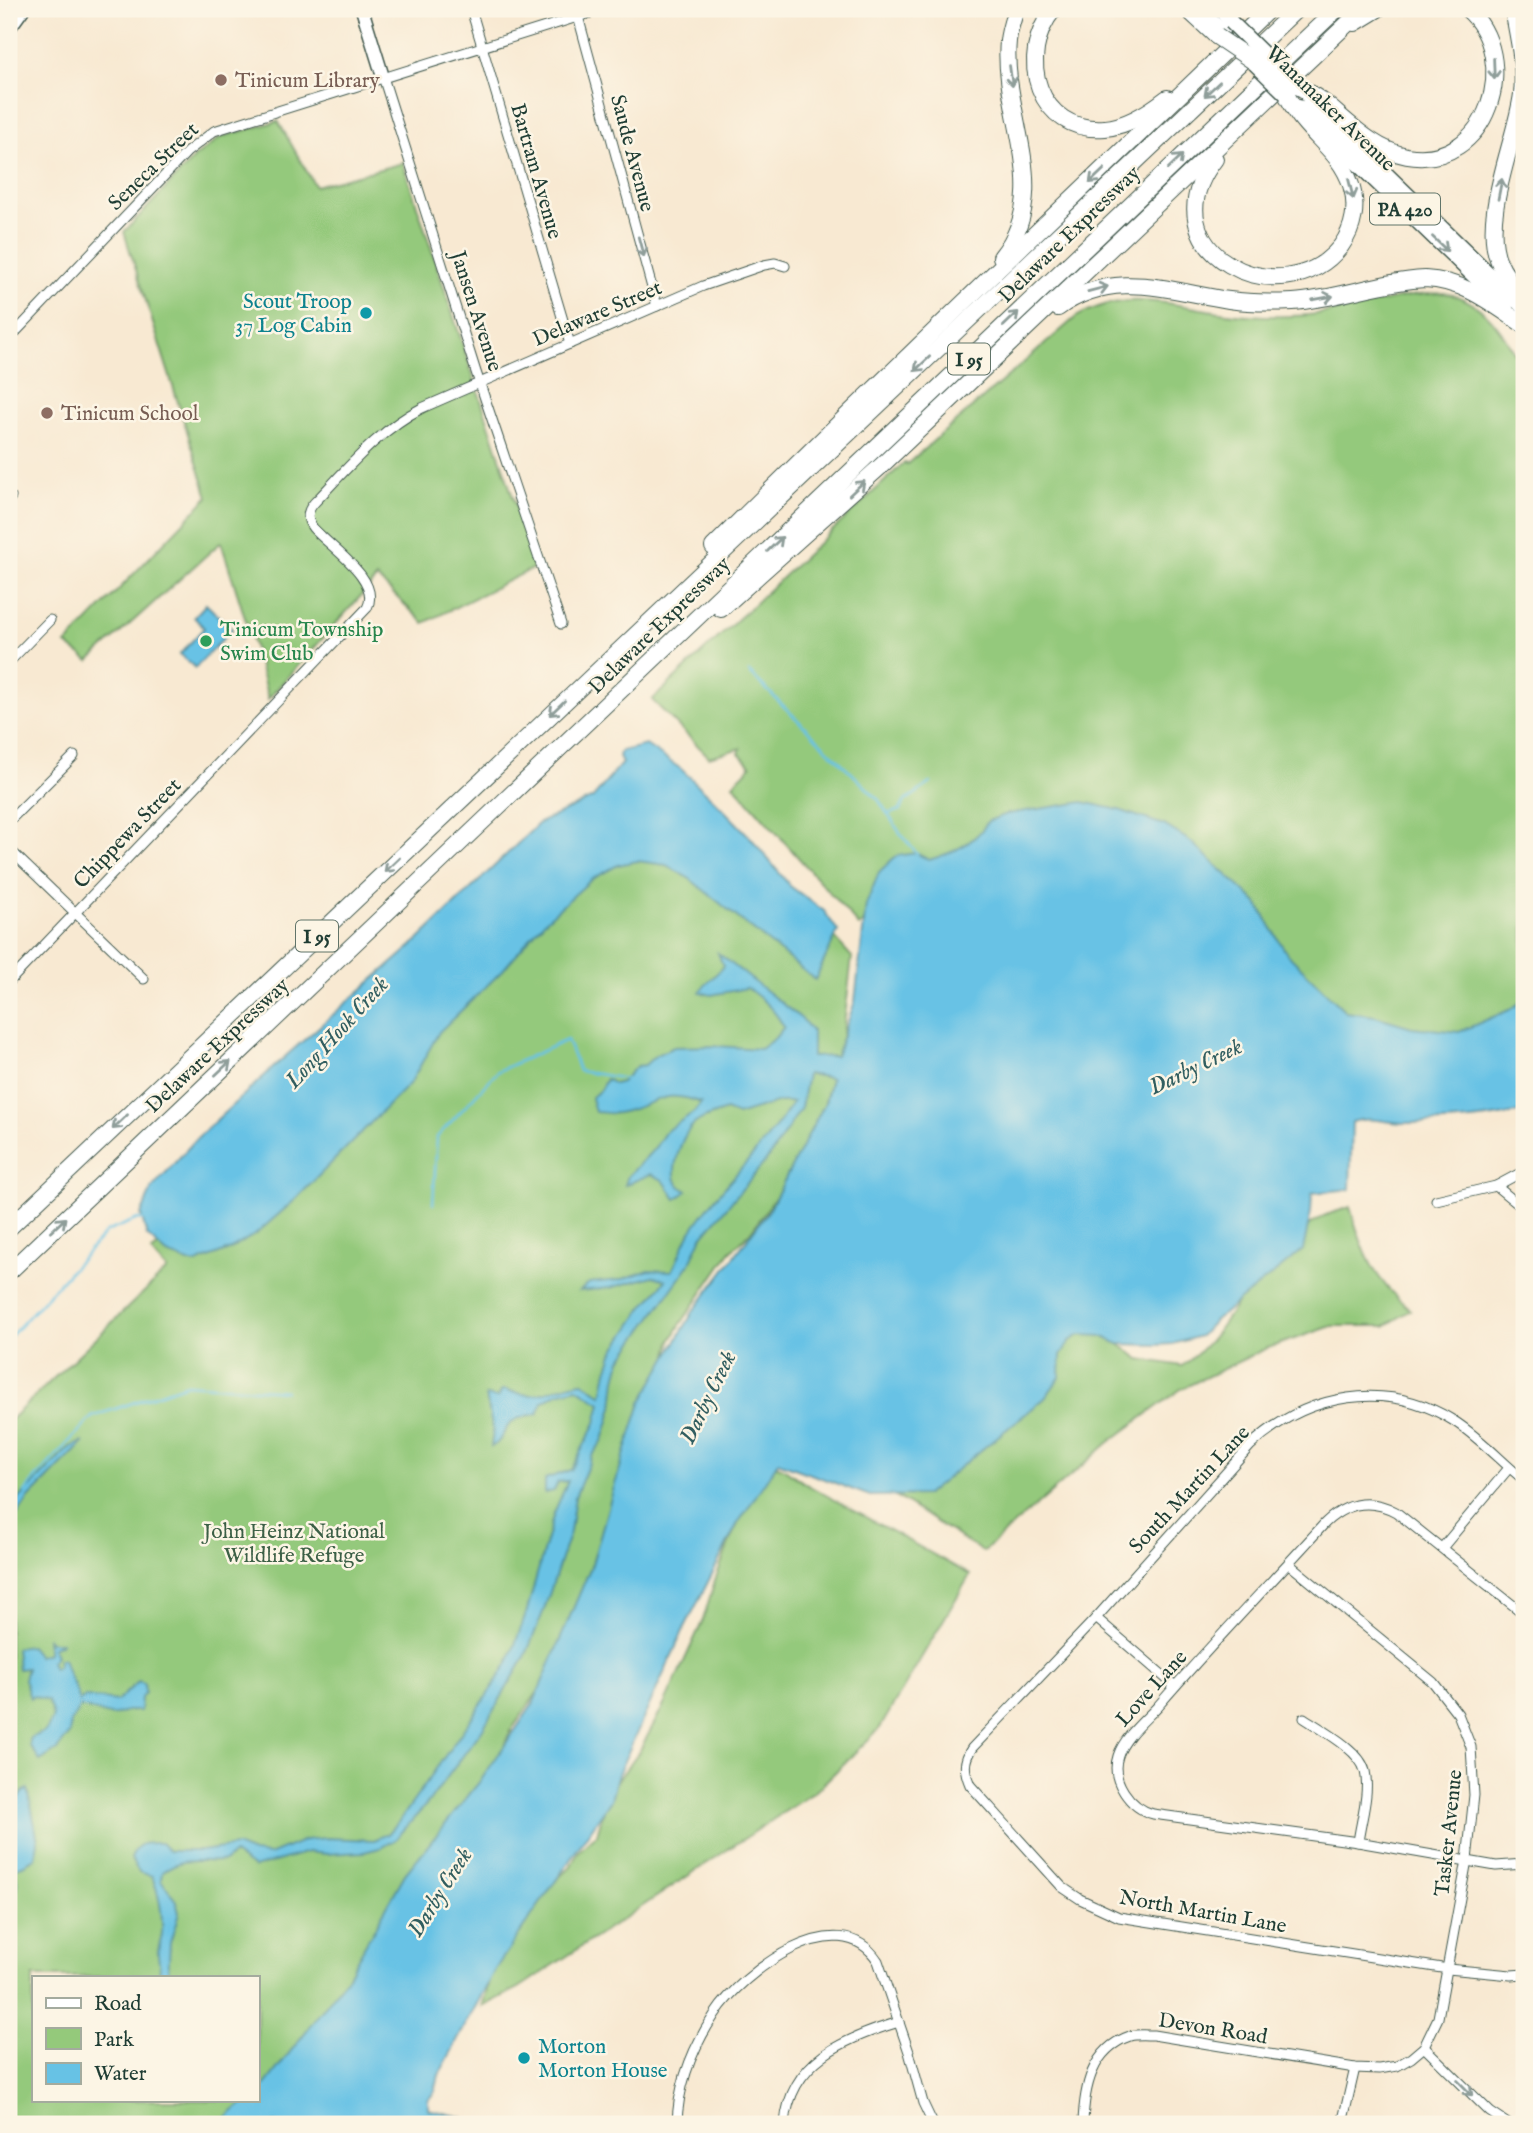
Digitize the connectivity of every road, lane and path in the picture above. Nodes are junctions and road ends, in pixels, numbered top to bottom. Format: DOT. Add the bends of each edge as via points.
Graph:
graph roads {
  1 [pos="22,9"];
  2 [pos="362,9"];
  3 [pos="471,9"];
  4 [pos="603,9"];
  5 [pos="1016,9"];
  6 [pos="1054,9"];
  7 [pos="1187,9"];
  8 [pos="1199,9"];
  9 [pos="1269,9"];
  10 [pos="1297,9"];
  11 [pos="1337,9"];
  12 [pos="1363,9"];
  13 [pos="1378,9"];
  14 [pos="1467,9"];
  15 [pos="1513,9"];
  16 [pos="577,13"];
  17 [pos="1221,21"];
  18 [pos="9,27"];
  19 [pos="482,46"];
  20 [pos="1320,50"];
  21 [pos="1216,60"];
  22 [pos="1253,61"];
  23 [pos="383,77"];
  24 [pos="1290,89"];
  25 [pos="1257,109"];
  26 [pos="785,266"];
  27 [pos="1524,296"];
  28 [pos="966,300"];
  29 [pos="657,306"];
  30 [pos="1524,308"];
  31 [pos="1524,325"];
  32 [pos="9,339"];
  33 [pos="570,344"];
  34 [pos="1001,352"];
  35 [pos="480,383"];
  36 [pos="50,620"];
  37 [pos="561,624"];
  38 [pos="624,644"];
  39 [pos="9,662"];
  40 [pos="271,708"];
  41 [pos="601,709"];
  42 [pos="74,756"];
  43 [pos="9,821"];
  44 [pos="9,849"];
  45 [pos="75,913"];
  46 [pos="144,979"];
  47 [pos="9,982"];
  48 [pos="1524,1171"];
  49 [pos="1496,1186"];
  50 [pos="1436,1200"];
  51 [pos="1524,1209"];
  52 [pos="9,1228"];
  53 [pos="9,1272"];
  54 [pos="1509,1468"];
  55 [pos="1524,1480"];
  56 [pos="1442,1548"];
  57 [pos="1289,1564"];
  58 [pos="1524,1614"];
  59 [pos="1096,1618"];
  60 [pos="1175,1686"];
  61 [pos="1304,1718"];
  62 [pos="1358,1842"];
  63 [pos="1467,1860"];
  64 [pos="1524,1864"];
  65 [pos="1448,1969"];
  66 [pos="1524,1974"];
  67 [pos="899,2022"];
  68 [pos="1424,2047"];
  69 [pos="1355,2068"];
  70 [pos="677,2124"];
  71 [pos="785,2124"];
  72 [pos="933,2124"];
  73 [pos="1083,2124"];
  74 [pos="1342,2124"];
  75 [pos="1508,2124"];
  1 -- 18 [label="main road"];
  2 -- 23 [label="street, Jansen Avenue"];
  3 -- 19 [label="street, Bartram Avenue"];
  4 -- 16 [label="street, Seneca Street"];
  5 -- 28 [label="highway, one-way" via="1008,48 1025,175 1024,209 1008,248"];
  6 -- 21 [label="highway" via="1035,45 1036,78 1056,111 1083,126 1108,128 1131,121"];
  7 -- 17 [label="highway"];
  8 -- 17 [label="main road, Wanamaker Avenue / PA 420"];
  9 -- 21 [label="highway"];
  10 -- 38 [label="highway, Delaware Expressway / I 95, one-way"];
  41 -- 11 [label="highway, Delaware Expressway / I 95, one-way"];
  12 -- 20 [label="highway"];
  13 -- 20 [label="highway"];
  14 -- 24 [label="highway, one-way" via="1480,22 1493,51 1494,86 1475,131 1443,153 1409,156 1384,148 1324,102"];
  27 -- 15 [label="highway, one-way" via="1502,270 1493,239 1522,91 1522,58"];
  16 -- 19 [label="street, Seneca Street"];
  16 -- 29 [label="street, Saude Avenue, one-way"];
  17 -- 22 [label="highway, bridge"];
  17 -- 24 [label="main road, Wanamaker Avenue / PA 420, bridge"];
  19 -- 23 [label="street, Seneca Street"];
  19 -- 33 [label="street, Bartram Avenue"];
  20 -- 25 [label="highway"];
  21 -- 28 [label="highway, one-way"];
  22 -- 24 [label="main road, Wanamaker Avenue / PA 420, bridge"];
  23 -- 32 [label="street, Seneca Street" via="234,124 203,139"];
  23 -- 35 [label="street, Jansen Avenue"];
  24 -- 25 [label="highway, one-way" via="1303,120 1339,161 1352,188 1354,209 1349,233 1338,249 1322,263 1294,274 1265,276 1230,265 1207,246 1196,222 1194,201 1201,180"];
  24 -- 30 [label="main road, Wanamaker Avenue / PA 420"];
  24 -- 31 [label="main road, Wanamaker Avenue / PA 420, one-way"];
  25 -- 34 [label="highway"];
  26 -- 29 [label="street, Delaware Street" via="764,265"];
  28 -- 38 [label="highway" via="698,562"];
  29 -- 33 [label="street, Delaware Street"];
  34 -- 31 [label="highway, one-way" via="1069,300 1114,285 1279,303 1436,280 1472,290"];
  33 -- 35 [label="street, Delaware Street"];
  41 -- 34 [label="highway, one-way" via="785,554"];
  35 -- 37 [label="street, Jansen Avenue"];
  35 -- 40 [label="street, Delaware Street" via="422,408 388,429 311,506 310,525 366,580 371,600"];
  36 -- 39 [label="street"];
  38 -- 52 [label="highway, Delaware Expressway / I 95, one-way"];
  40 -- 45 [label="street, Chippewa Street"];
  53 -- 41 [label="highway, Delaware Expressway / I 95, one-way"];
  42 -- 43 [label="street"];
  44 -- 45 [label="street"];
  45 -- 46 [label="street"];
  45 -- 47 [label="street, Chippewa Street"];
  48 -- 49 [label="street"];
  49 -- 50 [label="street"];
  49 -- 51 [label="street"];
  54 -- 55 [label="street, South Martin Lane"];
  54 -- 56 [label="street"];
  54 -- 59 [label="street, South Martin Lane" via="1456,1422 1414,1402 1357,1396 1313,1405 1279,1422 1251,1446"];
  56 -- 57 [label="street, Love Lane" via="1396,1512 1367,1503 1334,1514"];
  56 -- 58 [label="street, Love Lane"];
  57 -- 60 [label="street, Love Lane"];
  57 -- 63 [label="street, Tasker Avenue" via="1433,1682 1458,1714 1474,1770"];
  59 -- 60 [label="street"];
  59 -- 65 [label="street, North Martin Lane" via="972,1748 964,1765 974,1790 1062,1887 1119,1917"];
  60 -- 62 [label="street, Love Lane" via="1118,1756 1118,1780 1138,1808 1153,1814"];
  61 -- 62 [label="street" via="1349,1749 1365,1771"];
  62 -- 63 [label="street, Love Lane"];
  63 -- 64 [label="street, Love Lane" via="1496,1866"];
  63 -- 65 [label="street, Tasker Avenue"];
  65 -- 66 [label="street, North Martin Lane"];
  65 -- 68 [label="street, Tasker Avenue" via="1440,2011"];
  67 -- 70 [label="street" via="873,1953 856,1941 833,1937 801,1944 746,1979 716,2011 685,2075"];
  67 -- 71 [label="street" via="852,2038 816,2061 798,2084"];
  67 -- 72 [label="street"];
  68 -- 69 [label="street" via="1396,2066"];
  68 -- 75 [label="street, one-way"];
  69 -- 73 [label="street, Devon Road" via="1131,2035 1114,2045 1091,2071"];
  69 -- 74 [label="street"];
}
